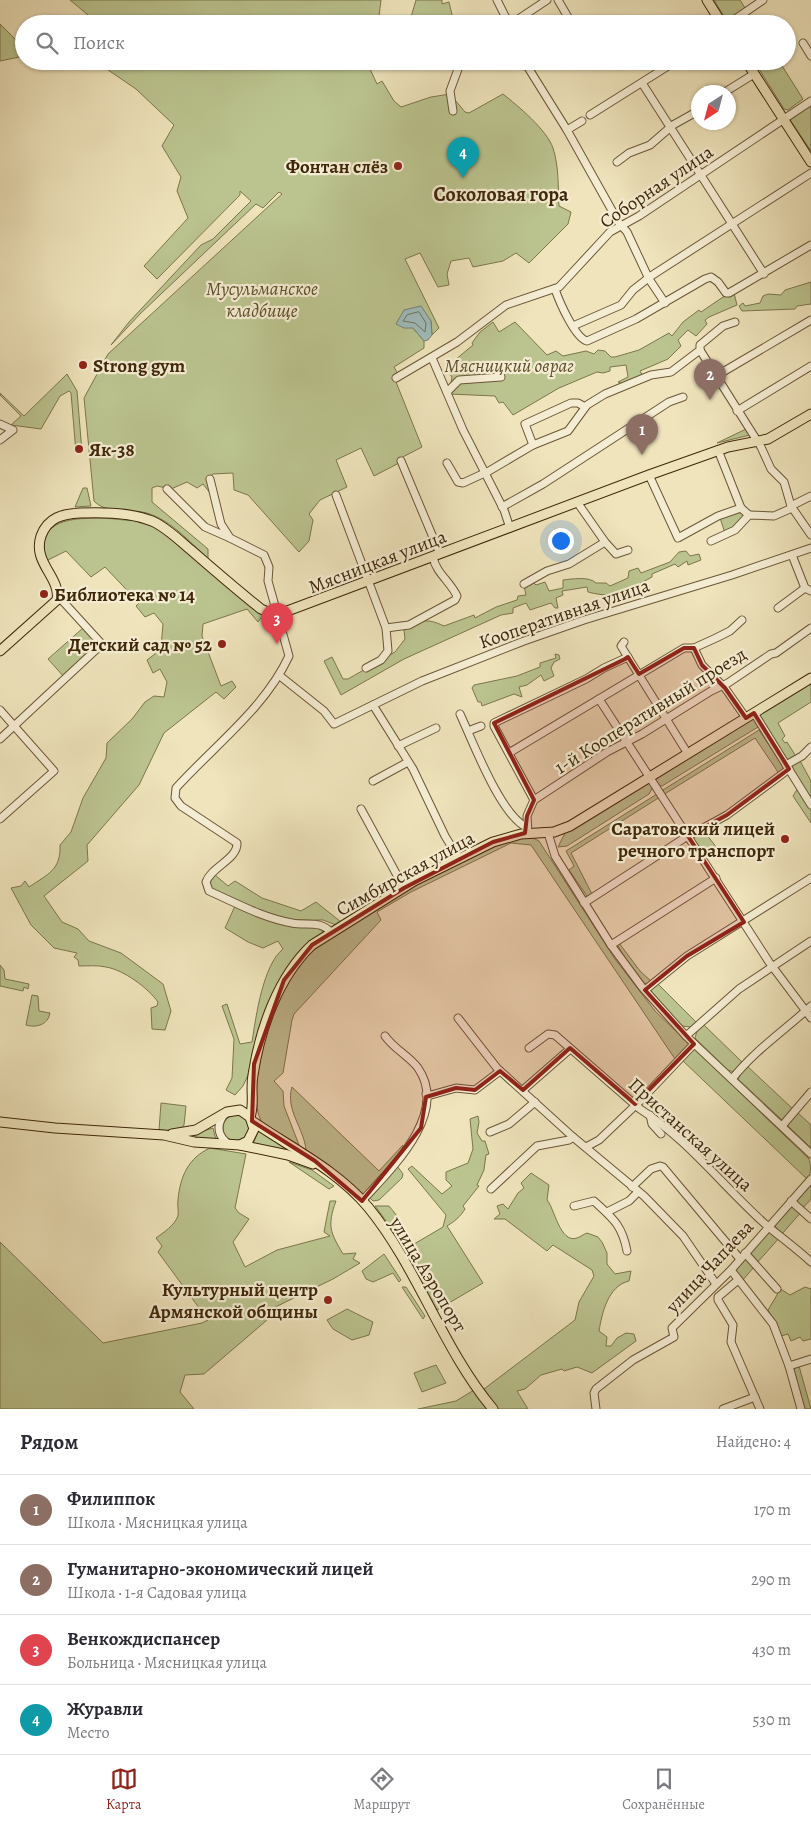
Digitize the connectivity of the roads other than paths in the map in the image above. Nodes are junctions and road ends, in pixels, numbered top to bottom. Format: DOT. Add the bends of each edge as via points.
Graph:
graph roads {
  1 [pos="497,0"];
  2 [pos="546,0"];
  3 [pos="558,0"];
  4 [pos="707,0"];
  5 [pos="763,0"];
  6 [pos="505,15"];
  7 [pos="524,15"];
  8 [pos="567,15"];
  9 [pos="716,15"];
  10 [pos="741,15"];
  11 [pos="803,43"];
  12 [pos="811,56"];
  13 [pos="458,70"];
  14 [pos="530,70"];
  15 [pos="662,70"];
  16 [pos="752,70"];
  17 [pos="754,74"];
  18 [pos="642,83"];
  19 [pos="736,85"];
  20 [pos="811,101"];
  21 [pos="453,111"];
  22 [pos="691,114"];
  23 [pos="590,116"];
  24 [pos="784,119"];
  25 [pos="582,121"];
  26 [pos="670,128"];
  27 [pos="567,130"];
  28 [pos="617,162"];
  29 [pos="811,162"];
  30 [pos="811,173"];
  31 [pos="700,175"];
  32 [pos="733,225"];
  33 [pos="621,226"];
  34 [pos="811,245"];
  35 [pos="764,274"];
  36 [pos="650,279"];
  37 [pos="555,289"];
  38 [pos="665,303"];
  39 [pos="808,321"];
  40 [pos="735,322"];
  41 [pos="573,326"];
  42 [pos="811,328"];
  43 [pos="700,350"];
  44 [pos="432,358"];
  45 [pos="811,366"];
  46 [pos="716,376"];
  47 [pos="501,377"];
  48 [pos="396,378"];
  49 [pos="447,392"];
  50 [pos="684,397"];
  51 [pos="585,407"];
  52 [pos="737,411"];
  53 [pos="811,414"];
  54 [pos="0,424"];
  55 [pos="0,440"];
  56 [pos="757,442"];
  57 [pos="533,445"];
  58 [pos="718,450"];
  59 [pos="401,461"];
  60 [pos="447,464"];
  61 [pos="485,473"];
  62 [pos="650,475"];
  63 [pos="210,479"];
  64 [pos="167,489"];
  65 [pos="336,495"];
  66 [pos="811,496"];
  67 [pos="577,502"];
  68 [pos="502,507"];
  69 [pos="792,507"];
  70 [pos="741,508"];
  71 [pos="750,515"];
  72 [pos="811,517"];
  73 [pos="803,522"];
  74 [pos="510,528"];
  75 [pos="811,535"];
  76 [pos="230,538"];
  77 [pos="710,541"];
  78 [pos="605,542"];
  79 [pos="811,548"];
  80 [pos="628,550"];
  81 [pos="436,555"];
  82 [pos="792,555"];
  83 [pos="367,582"];
  84 [pos="524,584"];
  85 [pos="808,590"];
  86 [pos="57,598"];
  87 [pos="778,608"];
  88 [pos="276,613"];
  89 [pos="742,620"];
  90 [pos="386,628"];
  91 [pos="811,628"];
  92 [pos="624,642"];
  93 [pos="694,648"];
  94 [pos="0,651"];
  95 [pos="628,658"];
  96 [pos="366,668"];
  97 [pos="639,674"];
  98 [pos="280,676"];
  99 [pos="811,678"];
  100 [pos="723,686"];
  101 [pos="599,699"];
  102 [pos="373,705"];
  103 [pos="0,710"];
  104 [pos="460,714"];
  105 [pos="750,716"];
  106 [pos="666,718"];
  107 [pos="482,726"];
  108 [pos="14,727"];
  109 [pos="436,728"];
  110 [pos="468,730"];
  111 [pos="0,740"];
  112 [pos="626,742"];
  113 [pos="398,746"];
  114 [pos="811,747"];
  115 [pos="509,753"];
  116 [pos="688,754"];
  117 [pos="408,762"];
  118 [pos="788,767"];
  119 [pos="650,776"];
  120 [pos="373,781"];
  121 [pos="534,800"];
  122 [pos="811,805"];
  123 [pos="361,809"];
  124 [pos="0,819"];
  125 [pos="527,830"];
  126 [pos="548,833"];
  127 [pos="688,836"];
  128 [pos="459,858"];
  129 [pos="716,878"];
  130 [pos="811,878"];
  131 [pos="404,888"];
  132 [pos="584,903"];
  133 [pos="744,922"];
  134 [pos="331,933"];
  135 [pos="811,941"];
  136 [pos="611,945"];
  137 [pos="773,967"];
  138 [pos="645,990"];
  139 [pos="808,1009"];
  140 [pos="458,1018"];
  141 [pos="811,1018"];
  142 [pos="385,1036"];
  143 [pos="686,1036"];
  144 [pos="694,1044"];
  145 [pos="529,1048"];
  146 [pos="570,1049"];
  147 [pos="500,1071"];
  148 [pos="732,1079"];
  149 [pos="523,1090"];
  150 [pos="811,1092"];
  151 [pos="426,1094"];
  152 [pos="535,1102"];
  153 [pos="635,1104"];
  154 [pos="650,1115"];
  155 [pos="223,1116"];
  156 [pos="251,1119"];
  157 [pos="0,1122"];
  158 [pos="782,1126"];
  159 [pos="490,1132"];
  160 [pos="661,1134"];
  161 [pos="164,1135"];
  162 [pos="573,1137"];
  163 [pos="229,1144"];
  164 [pos="240,1145"];
  165 [pos="586,1147"];
  166 [pos="811,1154"];
  167 [pos="323,1167"];
  168 [pos="811,1181"];
  169 [pos="632,1187"];
  170 [pos="491,1189"];
  171 [pos="638,1192"];
  172 [pos="362,1201"];
  173 [pos="791,1201"];
  174 [pos="574,1206"];
  175 [pos="607,1212"];
  176 [pos="811,1219"];
  177 [pos="769,1226"];
  178 [pos="627,1251"];
  179 [pos="742,1256"];
  180 [pos="811,1262"];
  181 [pos="731,1270"];
  182 [pos="738,1280"];
  183 [pos="716,1284"];
  184 [pos="777,1289"];
  185 [pos="811,1359"];
  186 [pos="789,1366"];
  187 [pos="755,1397"];
  188 [pos="493,1409"];
  189 [pos="596,1409"];
  190 [pos="723,1409"];
  191 [pos="760,1409"];
  192 [pos="801,1409"];
  1 -- 6 [label="street"];
  2 -- 7 [label="street"];
  3 -- 8 [label="street"];
  4 -- 9 [label="main road"];
  5 -- 10 [label="street"];
  11 -- 12 [label="street"];
  13 -- 21 [label="street" via="450,91"];
  14 -- 27 [label="street"];
  15 -- 18 [label="street"];
  16 -- 17 [label="main road"];
  17 -- 19 [label="street"];
  17 -- 24 [label="main road"];
  18 -- 23 [label="street"];
  18 -- 26 [label="street"];
  20 -- 24 [label="street, Соборная улица"];
  22 -- 26 [label="street"];
  24 -- 29 [label="main road"];
  24 -- 31 [label="street, Соборная улица"];
  25 -- 27 [label="street"];
  26 -- 28 [label="street" via="650,145 628,153"];
  26 -- 31 [label="street"];
  27 -- 33 [label="street"];
  30 -- 32 [label="street"];
  31 -- 32 [label="street"];
  31 -- 33 [label="street, Соборная улица"];
  32 -- 35 [label="street"];
  32 -- 36 [label="street"];
  33 -- 36 [label="street"];
  33 -- 37 [label="street, Соборная улица" via="610,232 568,280"];
  34 -- 35 [label="street"];
  35 -- 38 [label="street" via="726,293 711,278"];
  36 -- 38 [label="street"];
  36 -- 41 [label="street" via="633,290 621,305"];
  37 -- 41 [label="street"];
  37 -- 44 [label="street, Соборная улица" via="506,305"];
  38 -- 41 [label="street" via="587,341"];
  39 -- 42 [label="street"];
  39 -- 46 [label="street"];
  40 -- 43 [label="street" via="723,326 700,345"];
  43 -- 46 [label="street"];
  43 -- 51 [label="street" via="671,372 651,375 605,394"];
  44 -- 48 [label="street, Соборная улица"];
  44 -- 49 [label="street"];
  45 -- 52 [label="street"];
  46 -- 52 [label="street"];
  47 -- 49 [label="street" via="459,380"];
  49 -- 61 [label="street"];
  50 -- 68 [label="street" via="669,402"];
  51 -- 57 [label="street" via="568,430"];
  51 -- 57 [label="street" via="575,402 525,424"];
  52 -- 56 [label="street"];
  53 -- 56 [label="main road, Мясницкая улица" via="773,437"];
  54 -- 55 [label="street" via="13,430"];
  56 -- 58 [label="main road, Мясницкая улица"];
  56 -- 69 [label="street" via="771,469 784,482"];
  57 -- 61 [label="street"];
  58 -- 62 [label="main road, Мясницкая улица"];
  58 -- 70 [label="street"];
  59 -- 81 [label="street"];
  60 -- 61 [label="street" via="458,482 463,483"];
  61 -- 68 [label="street"];
  62 -- 67 [label="main road, Мясницкая улица"];
  62 -- 70 [label="street" via="676,538"];
  63 -- 76 [label="street" via="221,524"];
  64 -- 76 [label="street" via="205,527"];
  65 -- 83 [label="street"];
  66 -- 69 [label="street"];
  67 -- 74 [label="main road, Мясницкая улица"];
  67 -- 78 [label="street"];
  68 -- 74 [label="street"];
  69 -- 71 [label="street" via="774,516"];
  69 -- 73 [label="street"];
  70 -- 71 [label="street"];
  71 -- 77 [label="street" via="735,530"];
  72 -- 73 [label="street"];
  73 -- 75 [label="street"];
  74 -- 81 [label="main road, Мясницкая улица"];
  76 -- 88 [label="street" via="264,555"];
  78 -- 80 [label="street" via="616,554"];
  78 -- 84 [label="street" via="569,564 547,571"];
  79 -- 82 [label="street, Кооперативная улица"];
  81 -- 83 [label="main road, Мясницкая улица"];
  81 -- 90 [label="street" via="434,564 452,585 457,596 455,600 409,625"];
  82 -- 85 [label="street"];
  82 -- 102 [label="street, Кооперативная улица" via="524,641 422,681"];
  83 -- 88 [label="main road, Мясницкая улица"];
  83 -- 90 [label="street"];
  85 -- 87 [label="street"];
  86 -- 88 [label="main road" via="56,587 40,556 39,547 42,533 49,523 65,514 124,515 159,525 261,609"];
  86 -- 94 [label="main road"];
  86 -- 108 [label="street" via="100,644 98,650"];
  88 -- 98 [label="street" via="289,656"];
  89 -- 93 [label="street" via="730,631"];
  90 -- 96 [label="street" via="388,651 381,660"];
  91 -- 100 [label="street, 1-й Кооперативный проезд"];
  92 -- 95 [label="street" via="621,646"];
  93 -- 97 [label="street" via="684,648"];
  93 -- 100 [label="street" via="702,665"];
  95 -- 97 [label="street"];
  95 -- 115 [label="street" via="494,723"];
  97 -- 101 [label="street"];
  97 -- 106 [label="street"];
  98 -- 102 [label="street, Кооперативная улица" via="324,711 334,724"];
  98 -- 134 [label="street" via="246,717 176,788 175,798 181,806 237,843 234,852 208,876 209,891 268,917 293,924 317,924 327,927"];
  99 -- 105 [label="main road, Симбирская улица"];
  100 -- 105 [label="street"];
  100 -- 106 [label="street, 1-й Кооперативный проезд"];
  101 -- 112 [label="street"];
  101 -- 115 [label="street"];
  102 -- 113 [label="street"];
  103 -- 108 [label="street"];
  104 -- 110 [label="street"];
  105 -- 116 [label="main road, Симбирская улица"];
  105 -- 118 [label="street"];
  106 -- 112 [label="street, 1-й Кооперативный проезд"];
  106 -- 116 [label="street"];
  107 -- 110 [label="street"];
  108 -- 111 [label="street"];
  108 -- 124 [label="street" via="54,771"];
  109 -- 113 [label="street"];
  110 -- 125 [label="street" via="505,808"];
  112 -- 119 [label="street"];
  112 -- 121 [label="street, 1-й Кооперативный проезд"];
  113 -- 117 [label="street"];
  114 -- 118 [label="street"];
  115 -- 121 [label="street"];
  116 -- 119 [label="main road, Симбирская улица"];
  117 -- 120 [label="street"];
  117 -- 128 [label="street"];
  118 -- 122 [label="street"];
  118 -- 127 [label="street" via="727,815"];
  119 -- 126 [label="main road, Симбирская улица" via="570,826"];
  119 -- 127 [label="street"];
  121 -- 125 [label="street" via="529,807"];
  123 -- 131 [label="street"];
  125 -- 126 [label="main road, Симбирская улица"];
  125 -- 128 [label="main road, Симбирская улица"];
  126 -- 132 [label="street" via="555,856"];
  127 -- 129 [label="street"];
  127 -- 132 [label="street"];
  128 -- 131 [label="main road, Симбирская улица"];
  129 -- 133 [label="street"];
  129 -- 136 [label="street"];
  130 -- 133 [label="street"];
  131 -- 134 [label="main road, Симбирская улица"];
  132 -- 136 [label="street"];
  133 -- 137 [label="street"];
  133 -- 138 [label="street" via="687,956"];
  134 -- 156 [label="main road, Симбирская улица" via="301,955 274,998 254,1064"];
  135 -- 137 [label="street"];
  136 -- 138 [label="street"];
  137 -- 139 [label="street"];
  137 -- 143 [label="street" via="739,989"];
  138 -- 143 [label="street"];
  139 -- 141 [label="street"];
  139 -- 148 [label="street" via="745,1062"];
  140 -- 147 [label="street"];
  142 -- 151 [label="street" via="393,1047 418,1067"];
  143 -- 144 [label="street"];
  144 -- 148 [label="street"];
  144 -- 153 [label="street"];
  145 -- 146 [label="street, Пристанская улица" via="552,1033"];
  146 -- 149 [label="street"];
  146 -- 153 [label="street, Пристанская улица"];
  147 -- 149 [label="street"];
  147 -- 151 [label="street" via="475,1090 456,1088"];
  148 -- 158 [label="street"];
  149 -- 152 [label="street"];
  150 -- 158 [label="street"];
  151 -- 172 [label="street" via="421,1128 397,1162"];
  152 -- 159 [label="street" via="509,1124"];
  152 -- 162 [label="street"];
  153 -- 154 [label="street, Пристанская улица"];
  153 -- 165 [label="street" via="599,1140"];
  154 -- 160 [label="street" via="652,1124"];
  154 -- 177 [label="street, Пристанская улица"];
  155 -- 156 [label="main road, улица Аэропорт" via="237,1110"];
  155 -- 161 [label="main road, улица Аэропорт" via="196,1130"];
  155 -- 163 [label="street" via="219,1131"];
  156 -- 164 [label="main road" via="254,1130 250,1138"];
  156 -- 167 [label="main road, улица Аэропорт"];
  157 -- 161 [label="main road, улица Аэропорт"];
  158 -- 166 [label="street"];
  161 -- 163 [label="main road, улица Аэропорт" via="194,1142"];
  162 -- 165 [label="street"];
  162 -- 170 [label="street" via="537,1146"];
  163 -- 164 [label="main road, улица Аэропорт"];
  164 -- 167 [label="main road, улица Аэропорт" via="288,1155"];
  165 -- 169 [label="street"];
  167 -- 172 [label="main road, улица Аэропорт"];
  168 -- 173 [label="street, улица Чапаева"];
  169 -- 171 [label="street"];
  169 -- 179 [label="street" via="650,1169 663,1167"];
  171 -- 175 [label="street" via="629,1201"];
  171 -- 183 [label="street" via="683,1236"];
  172 -- 188 [label="main road, улица Аэропорт" via="384,1230 466,1370"];
  173 -- 176 [label="street"];
  173 -- 177 [label="street, улица Чапаева"];
  174 -- 175 [label="street" via="594,1201"];
  175 -- 178 [label="street" via="619,1226"];
  177 -- 179 [label="street, улица Чапаева"];
  177 -- 180 [label="street, Пристанская улица"];
  179 -- 181 [label="street, улица Чапаева"];
  179 -- 184 [label="street"];
  181 -- 182 [label="street"];
  181 -- 183 [label="street, улица Чапаева"];
  182 -- 186 [label="street" via="773,1324"];
  182 -- 187 [label="street" via="718,1296 718,1300 733,1324 732,1342"];
  183 -- 189 [label="street, улица Чапаева" via="672,1328 674,1337 633,1360 596,1389"];
  185 -- 186 [label="street"];
  186 -- 192 [label="street"];
  187 -- 190 [label="street"];
  187 -- 191 [label="street"];
}
